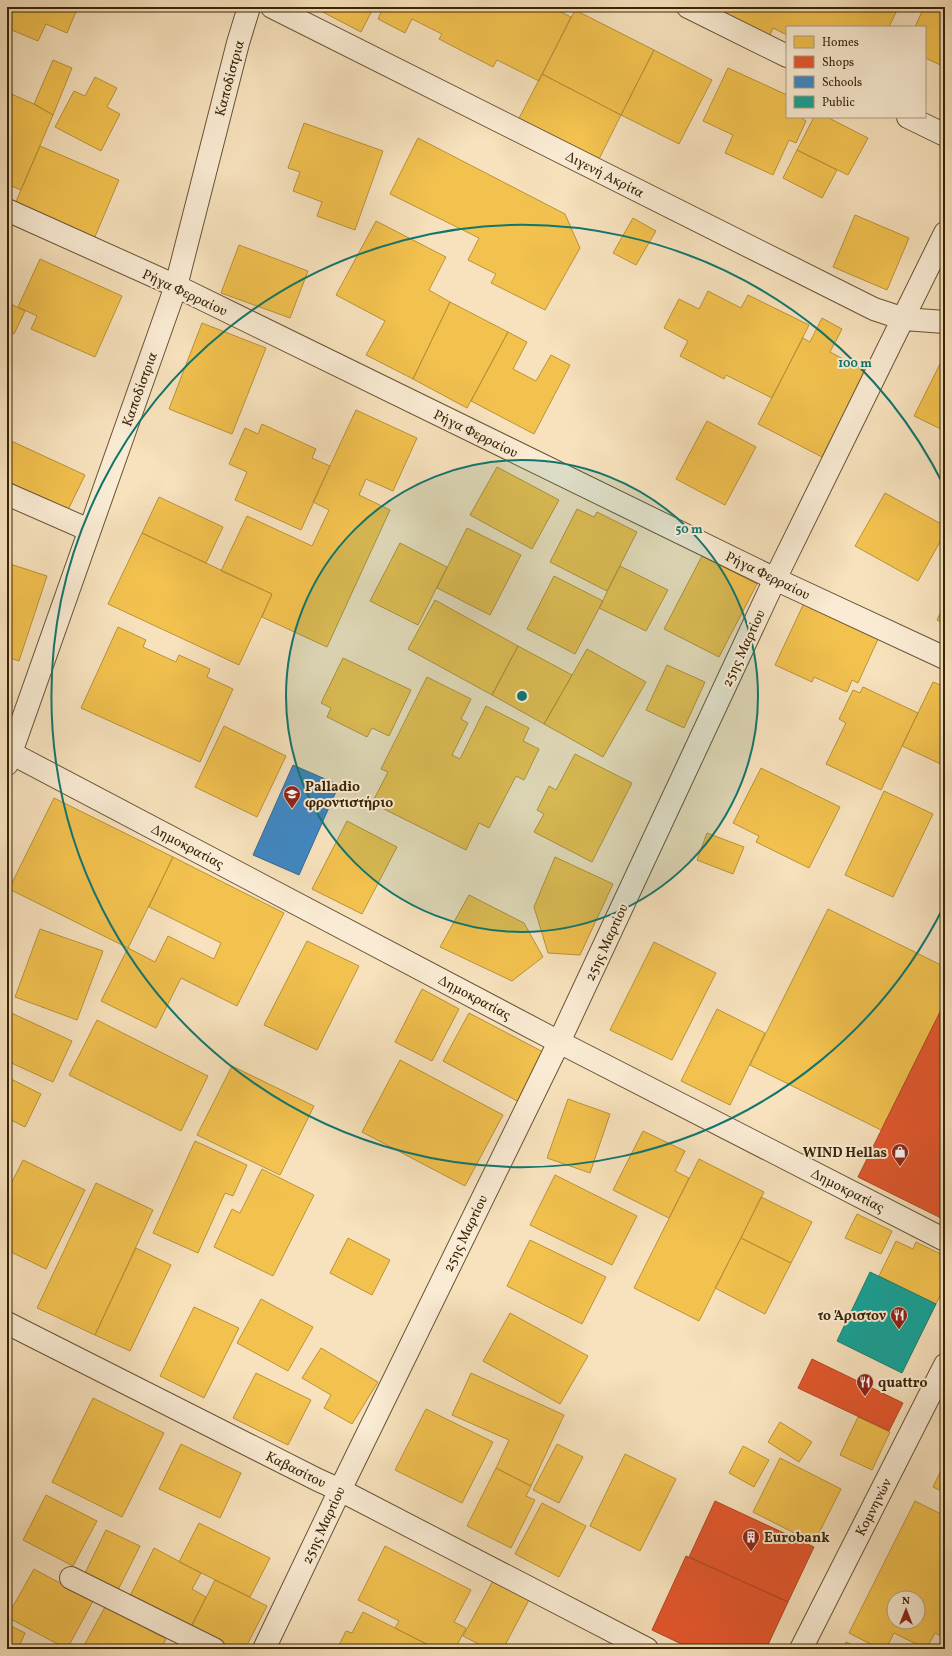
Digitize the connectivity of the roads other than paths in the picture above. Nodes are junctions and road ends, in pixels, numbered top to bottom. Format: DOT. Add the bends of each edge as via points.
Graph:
graph roads {
  1 [pos="249,7"];
  2 [pos="272,7"];
  3 [pos="688,7"];
  4 [pos="786,56"];
  5 [pos="910,118"];
  6 [pos="945,135"];
  7 [pos="7,210"];
  8 [pos="945,233"];
  9 [pos="176,286"];
  10 [pos="904,319"];
  11 [pos="945,322"];
  12 [pos="7,494"];
  13 [pos="89,530"];
  14 [pos="775,579"];
  15 [pos="945,658"];
  16 [pos="8,756"];
  17 [pos="559,1042"];
  18 [pos="945,1240"];
  19 [pos="7,1323"];
  20 [pos="945,1365"];
  21 [pos="340,1490"];
  22 [pos="71,1578"];
  23 [pos="214,1649"];
  24 [pos="264,1649"];
  25 [pos="647,1649"];
  26 [pos="801,1649"];
  1 -- 9 [label="street, Καποδίστρια"];
  2 -- 10 [label="street, Διγενή Ακρίτα" via="874,309"];
  3 -- 4 [label="street"];
  5 -- 6 [label="street"];
  7 -- 9 [label="street, Ρήγα Φερραίου"];
  8 -- 10 [label="street, 25ης Μαρτίου"];
  9 -- 13 [label="street, Καποδίστρια"];
  9 -- 14 [label="street, Ρήγα Φερραίου"];
  10 -- 11 [label="street, Διγενή Ακρίτα"];
  10 -- 14 [label="street, 25ης Μαρτίου"];
  12 -- 13 [label="street"];
  13 -- 16 [label="street, Καποδίστρια"];
  14 -- 15 [label="street, Ρήγα Φερραίου"];
  14 -- 17 [label="street, 25ης Μαρτίου"];
  16 -- 17 [label="street, Δημοκρατίας"];
  17 -- 18 [label="street, Δημοκρατίας"];
  17 -- 21 [label="street, 25ης Μαρτίου"];
  19 -- 21 [label="street, Καβασίτου"];
  20 -- 26 [label="street, Κομνηνών"];
  21 -- 24 [label="street, 25ης Μαρτίου"];
  21 -- 25 [label="street, Καβασίτου"];
  22 -- 23 [label="street"];
}
